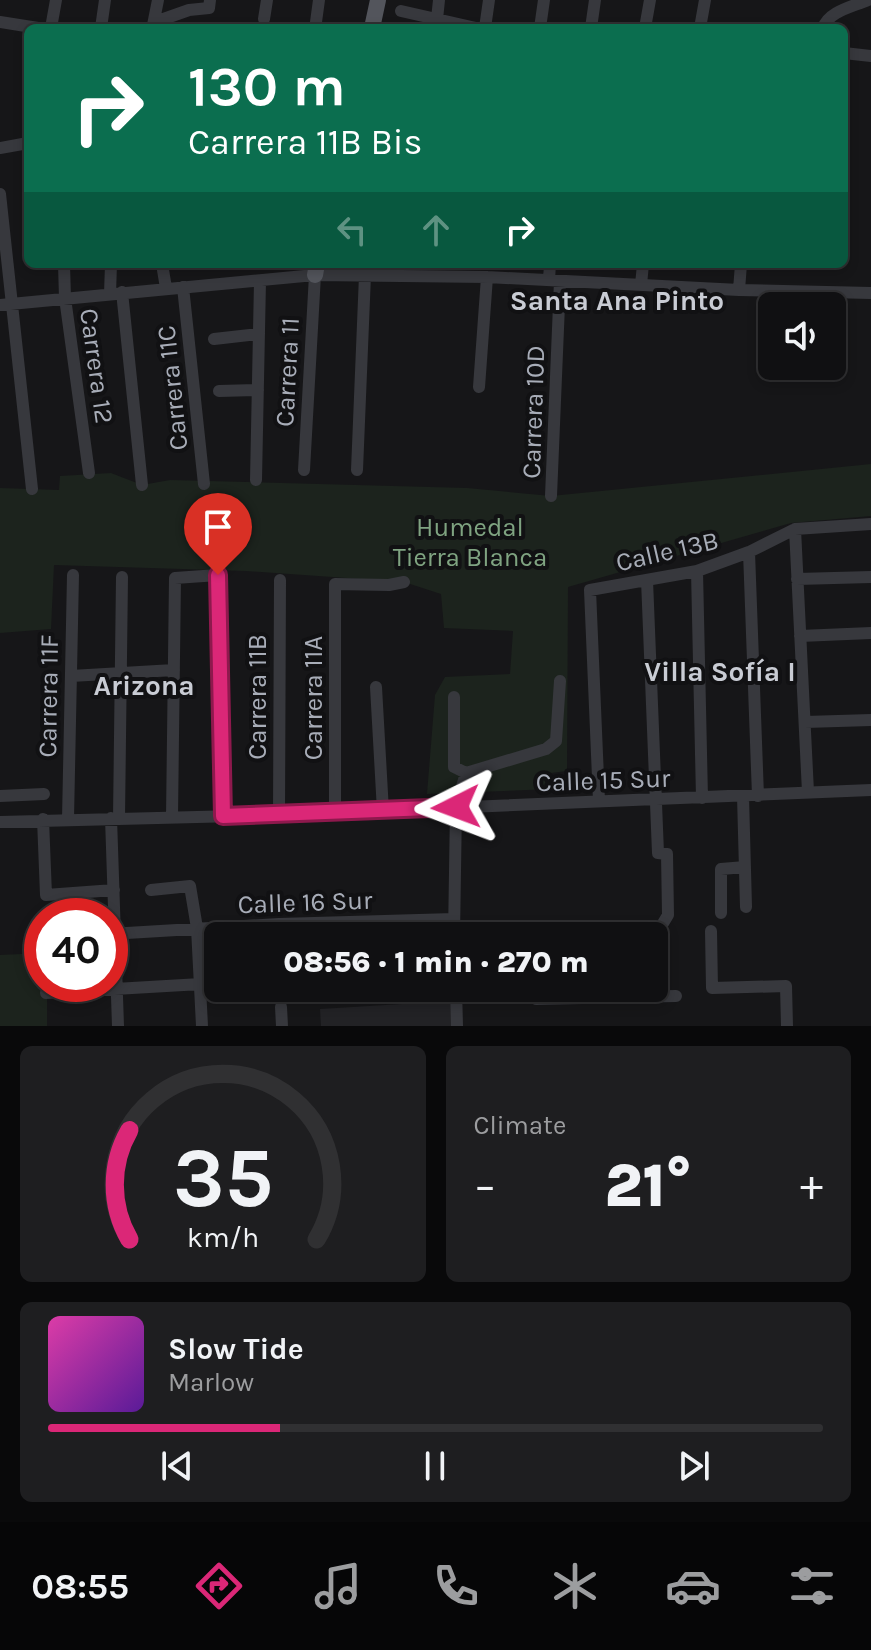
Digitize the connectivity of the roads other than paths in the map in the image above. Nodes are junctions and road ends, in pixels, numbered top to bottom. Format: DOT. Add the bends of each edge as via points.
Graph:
graph roads {
  1 [pos="56,0"];
  2 [pos="105,0"];
  3 [pos="158,0"];
  4 [pos="267,0"];
  5 [pos="319,0"];
  6 [pos="378,0"];
  7 [pos="439,0"];
  8 [pos="489,0"];
  9 [pos="544,0"];
  10 [pos="595,0"];
  11 [pos="650,0"];
  12 [pos="705,0"];
  13 [pos="868,0"];
  14 [pos="210,4"];
  15 [pos="401,11"];
  16 [pos="264,19"];
  17 [pos="437,19"];
  18 [pos="0,22"];
  19 [pos="316,22"];
  20 [pos="52,24"];
  21 [pos="102,24"];
  22 [pos="153,24"];
  23 [pos="155,24"];
  24 [pos="373,24"];
  25 [pos="459,24"];
  26 [pos="486,24"];
  27 [pos="541,24"];
  28 [pos="592,24"];
  29 [pos="646,24"];
  30 [pos="701,24"];
  31 [pos="824,24"];
  32 [pos="24,26"];
  33 [pos="848,53"];
  34 [pos="871,56"];
  35 [pos="24,144"];
  36 [pos="0,148"];
  37 [pos="0,194"];
  38 [pos="64,268"];
  39 [pos="112,268"];
  40 [pos="163,268"];
  41 [pos="276,268"];
  42 [pos="551,268"];
  43 [pos="643,268"];
  44 [pos="741,268"];
  45 [pos="316,270"];
  46 [pos="365,275"];
  47 [pos="487,277"];
  48 [pos="276,280"];
  49 [pos="260,281"];
  50 [pos="554,281"];
  51 [pos="641,285"];
  52 [pos="183,287"];
  53 [pos="166,288"];
  54 [pos="739,290"];
  55 [pos="116,293"];
  56 [pos="871,293"];
  57 [pos="65,298"];
  58 [pos="6,304"];
  59 [pos="259,334"];
  60 [pos="214,339"];
  61 [pos="479,387"];
  62 [pos="258,390"];
  63 [pos="219,391"];
  64 [pos="304,470"];
  65 [pos="357,470"];
  66 [pos="89,473"];
  67 [pos="256,480"];
  68 [pos="204,484"];
  69 [pos="142,485"];
  70 [pos="32,489"];
  71 [pos="551,496"];
  72 [pos="871,524"];
  73 [pos="795,529"];
  74 [pos="749,552"];
  75 [pos="697,571"];
  76 [pos="73,575"];
  77 [pos="122,577"];
  78 [pos="871,577"];
  79 [pos="797,579"];
  80 [pos="280,580"];
  81 [pos="647,580"];
  82 [pos="404,582"];
  83 [pos="871,633"];
  84 [pos="800,636"];
  85 [pos="174,670"];
  86 [pos="121,673"];
  87 [pos="71,676"];
  88 [pos="560,681"];
  89 [pos="376,687"];
  90 [pos="454,697"];
  91 [pos="871,720"];
  92 [pos="805,722"];
  93 [pos="466,773"];
  94 [pos="871,790"];
  95 [pos="808,792"];
  96 [pos="44,794"];
  97 [pos="0,796"];
  98 [pos="743,796"];
  99 [pos="758,796"];
  100 [pos="702,798"];
  101 [pos="657,800"];
  102 [pos="599,801"];
  103 [pos="456,807"];
  104 [pos="383,811"];
  105 [pos="335,812"];
  106 [pos="279,815"];
  107 [pos="223,816"];
  108 [pos="172,817"];
  109 [pos="115,818"];
  110 [pos="43,819"];
  111 [pos="68,819"];
  112 [pos="0,822"];
  113 [pos="745,867"];
  114 [pos="114,890"];
  115 [pos="151,890"];
  116 [pos="114,898"];
  117 [pos="746,907"];
  118 [pos="721,913"];
  119 [pos="454,919"];
  120 [pos="664,922"];
  121 [pos="197,928"];
  122 [pos="711,931"];
  123 [pos="128,933"];
  124 [pos="201,984"];
  125 [pos="204,984"];
  126 [pos="128,987"];
  127 [pos="668,996"];
  128 [pos="676,996"];
  129 [pos="117,1002"];
  130 [pos="456,1002"];
  131 [pos="281,1007"];
  132 [pos="118,1026"];
  133 [pos="202,1026"];
  134 [pos="282,1026"];
  135 [pos="457,1026"];
  136 [pos="787,1026"];
  1 -- 20 [label="street"];
  2 -- 21 [label="street"];
  3 -- 22 [label="street"];
  4 -- 16 [label="street"];
  5 -- 19 [label="street"];
  6 -- 24 [label="main road"];
  7 -- 17 [label="street"];
  8 -- 26 [label="street"];
  9 -- 27 [label="street"];
  10 -- 28 [label="street"];
  11 -- 29 [label="street"];
  12 -- 30 [label="street"];
  13 -- 31 [label="street" via="833,14"];
  14 -- 23 [label="street"];
  15 -- 17 [label="street"];
  17 -- 25 [label="street"];
  18 -- 32 [label="street"];
  33 -- 34 [label="street"];
  35 -- 36 [label="street"];
  37 -- 58 [label="street"];
  38 -- 57 [label="street, Carrera 12"];
  39 -- 55 [label="street"];
  40 -- 53 [label="street, Carrera 11C"];
  41 -- 48 [label="street"];
  42 -- 50 [label="street, Carrera 10D"];
  43 -- 51 [label="street"];
  44 -- 54 [label="street"];
  45 -- 46 [label="street"];
  45 -- 48 [label="street"];
  45 -- 64 [label="street, Carrera 11"];
  46 -- 47 [label="street"];
  46 -- 65 [label="street"];
  47 -- 50 [label="street"];
  47 -- 61 [label="street"];
  48 -- 49 [label="street"];
  49 -- 52 [label="street"];
  49 -- 59 [label="street"];
  50 -- 51 [label="street"];
  50 -- 71 [label="street, Carrera 10D"];
  51 -- 54 [label="street"];
  52 -- 53 [label="street"];
  52 -- 68 [label="street, Carrera 11C"];
  53 -- 55 [label="street"];
  54 -- 56 [label="street"];
  55 -- 57 [label="street"];
  55 -- 69 [label="street"];
  57 -- 58 [label="street"];
  57 -- 66 [label="street, Carrera 12"];
  58 -- 70 [label="street"];
  59 -- 60 [label="street"];
  59 -- 62 [label="street"];
  62 -- 63 [label="street"];
  62 -- 67 [label="street"];
  72 -- 73 [label="street"];
  73 -- 74 [label="street, Calle 13B"];
  73 -- 79 [label="street"];
  74 -- 75 [label="street, Calle 13B"];
  74 -- 99 [label="street"];
  75 -- 81 [label="street, Calle 13B"];
  75 -- 100 [label="street"];
  76 -- 87 [label="street, Carrera 11F"];
  77 -- 86 [label="street"];
  78 -- 79 [label="street"];
  79 -- 84 [label="street"];
  80 -- 106 [label="street, Carrera 11B"];
  81 -- 101 [label="street"];
  81 -- 102 [label="street, Calle 13B" via="590,590"];
  82 -- 105 [label="street, Carrera 11A" via="335,584"];
  83 -- 84 [label="street"];
  84 -- 92 [label="street"];
  85 -- 86 [label="street"];
  85 -- 107 [label="street" via="175,578 218,575"];
  85 -- 108 [label="street"];
  86 -- 87 [label="street"];
  86 -- 109 [label="street"];
  87 -- 111 [label="street, Carrera 11F"];
  88 -- 93 [label="street" via="556,741 546,749"];
  89 -- 104 [label="street"];
  90 -- 93 [label="street" via="454,767"];
  91 -- 92 [label="street"];
  92 -- 95 [label="street"];
  93 -- 103 [label="street"];
  94 -- 95 [label="street, Calle 15 Sur"];
  95 -- 99 [label="street, Calle 15 Sur"];
  96 -- 97 [label="street"];
  98 -- 99 [label="street, Calle 15 Sur"];
  98 -- 100 [label="street, Calle 15 Sur"];
  98 -- 113 [label="street"];
  100 -- 101 [label="street, Calle 15 Sur"];
  101 -- 102 [label="street, Calle 15 Sur"];
  101 -- 120 [label="street" via="658,853 667,854"];
  102 -- 103 [label="street, Calle 15 Sur"];
  103 -- 104 [label="street, Calle 15 Sur"];
  103 -- 119 [label="street"];
  104 -- 105 [label="street, Calle 15 Sur"];
  105 -- 106 [label="street, Calle 15 Sur"];
  106 -- 107 [label="street, Calle 15 Sur"];
  107 -- 108 [label="street, Calle 15 Sur"];
  108 -- 109 [label="street, Calle 15 Sur"];
  109 -- 111 [label="street, Calle 15 Sur"];
  109 -- 114 [label="street"];
  110 -- 111 [label="street, Calle 15 Sur"];
  110 -- 112 [label="street, Calle 15 Sur"];
  110 -- 114 [label="street" via="46,895"];
  113 -- 117 [label="street"];
  113 -- 118 [label="street" via="721,869"];
  114 -- 116 [label="street"];
  115 -- 121 [label="street" via="190,886"];
  119 -- 121 [label="street, Calle 16 Sur"];
  121 -- 123 [label="street, Calle 16 Sur"];
  121 -- 124 [label="street"];
  122 -- 136 [label="street" via="712,988 786,986"];
  124 -- 125 [label="street"];
  124 -- 126 [label="street"];
  124 -- 133 [label="street"];
  127 -- 128 [label="street"];
  129 -- 132 [label="street"];
  130 -- 135 [label="street"];
  131 -- 134 [label="street"];
}
